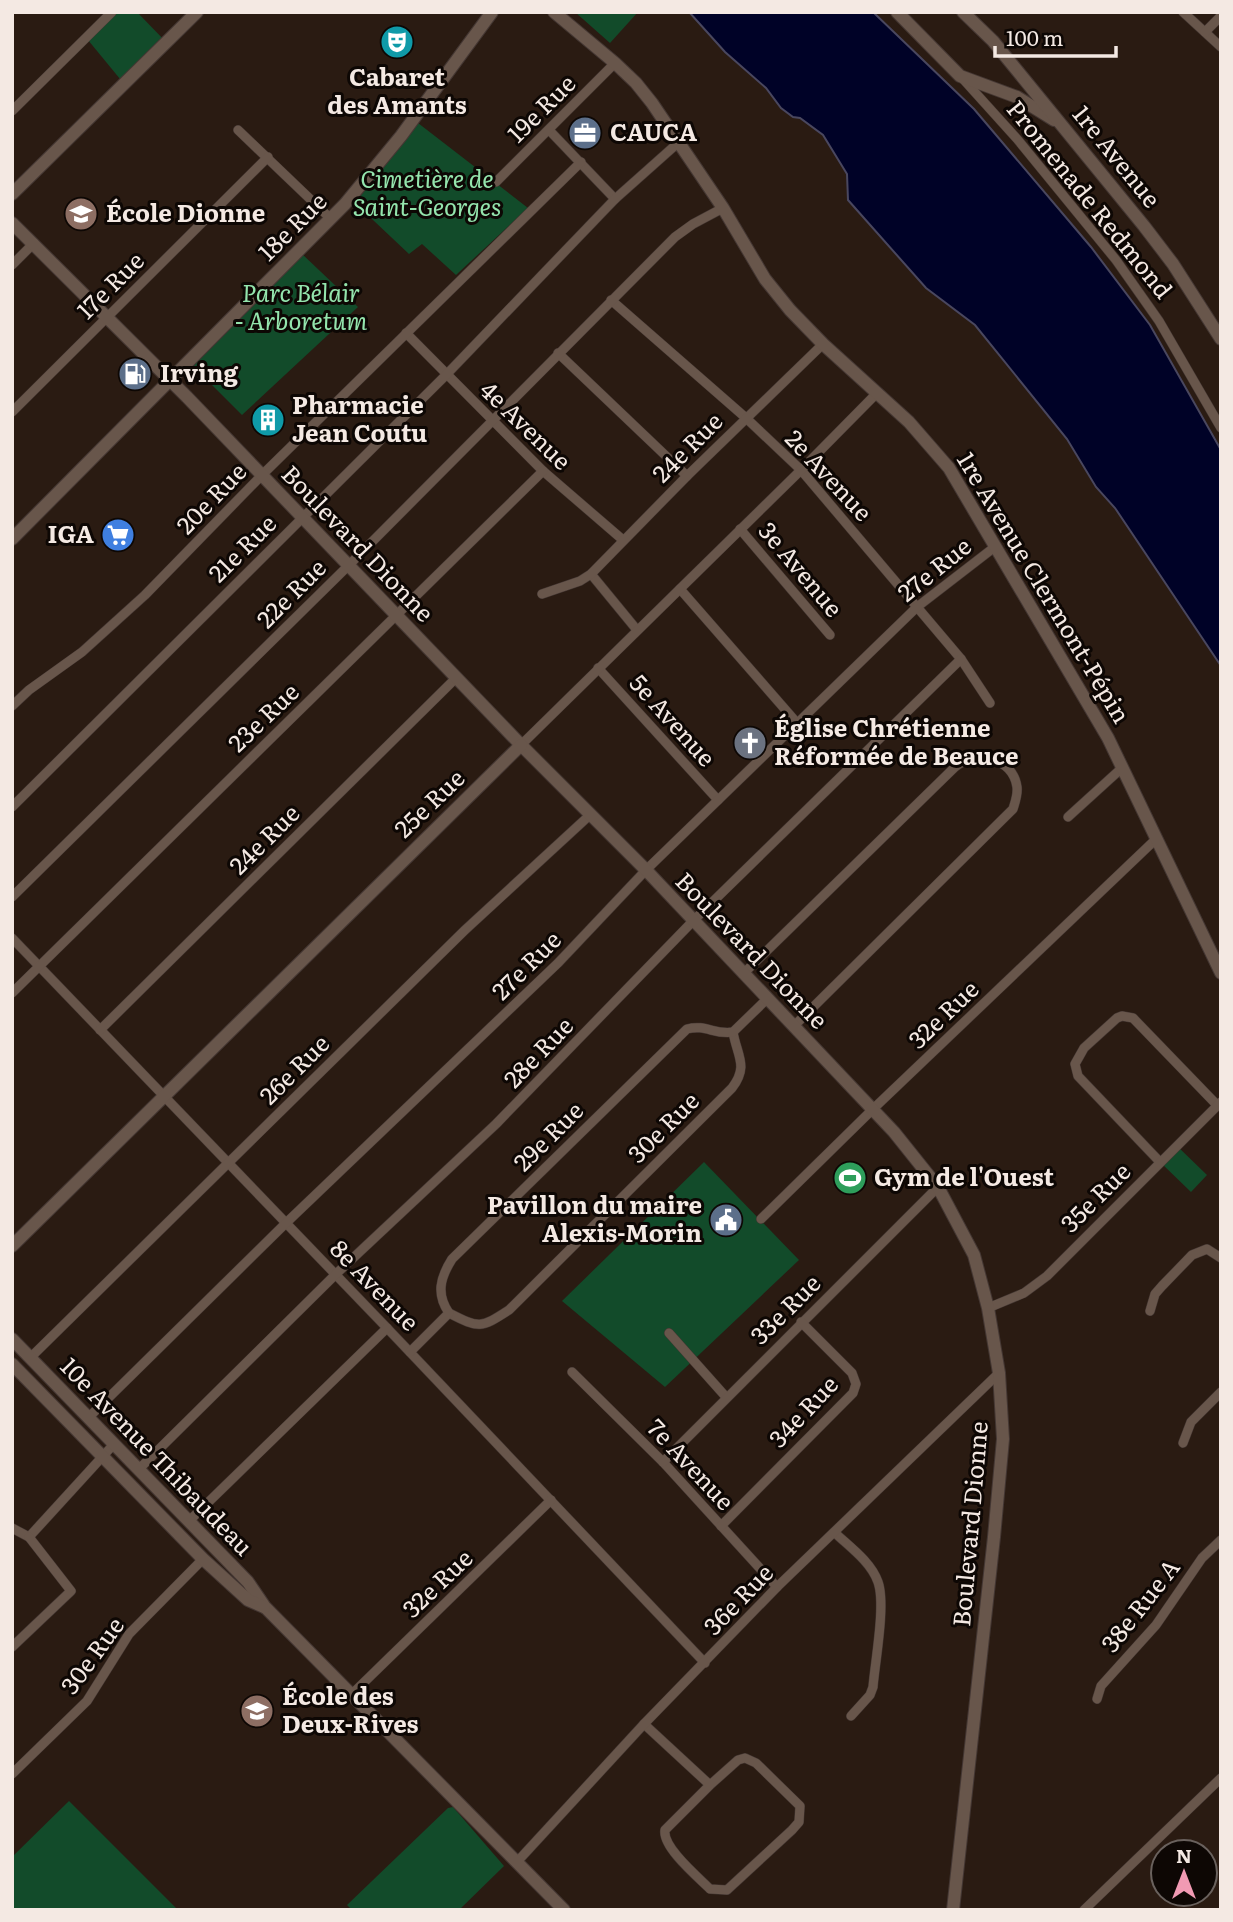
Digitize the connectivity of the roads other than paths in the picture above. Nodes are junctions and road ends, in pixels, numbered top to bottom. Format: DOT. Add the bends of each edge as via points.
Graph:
graph roads {
  1 [pos="112,12"];
  2 [pos="197,12"];
  3 [pos="492,12"];
  4 [pos="554,12"];
  5 [pos="897,12"];
  6 [pos="963,12"];
  7 [pos="1183,12"];
  8 [pos="1221,16"];
  9 [pos="1205,32"];
  10 [pos="1221,47"];
  11 [pos="1010,62"];
  12 [pos="615,63"];
  13 [pos="960,76"];
  14 [pos="995,90"];
  15 [pos="12,111"];
  16 [pos="238,130"];
  17 [pos="549,130"];
  18 [pos="1068,131"];
  19 [pos="679,142"];
  20 [pos="268,157"];
  21 [pos="581,162"];
  22 [pos="496,182"];
  23 [pos="12,194"];
  24 [pos="615,199"];
  25 [pos="723,208"];
  26 [pos="331,219"];
  27 [pos="12,223"];
  28 [pos="34,243"];
  29 [pos="12,265"];
  30 [pos="611,300"];
  31 [pos="108,317"];
  32 [pos="406,333"];
  33 [pos="1221,338"];
  34 [pos="823,344"];
  35 [pos="558,354"];
  36 [pos="446,375"];
  37 [pos="170,379"];
  38 [pos="877,393"];
  39 [pos="12,412"];
  40 [pos="746,418"];
  41 [pos="491,421"];
  42 [pos="1221,428"];
  43 [pos="543,471"];
  44 [pos="801,471"];
  45 [pos="262,475"];
  46 [pos="687,476"];
  47 [pos="304,516"];
  48 [pos="740,529"];
  49 [pos="14,535"];
  50 [pos="623,540"];
  51 [pos="996,546"];
  52 [pos="349,565"];
  53 [pos="591,574"];
  54 [pos="680,589"];
  55 [pos="542,594"];
  56 [pos="917,607"];
  57 [pos="397,615"];
  58 [pos="637,630"];
  59 [pos="830,635"];
  60 [pos="961,659"];
  61 [pos="598,668"];
  62 [pos="456,678"];
  63 [pos="990,702"];
  64 [pos="12,706"];
  65 [pos="797,723"];
  66 [pos="521,745"];
  67 [pos="1123,766"];
  68 [pos="718,800"];
  69 [pos="12,807"];
  70 [pos="591,814"];
  71 [pos="1068,817"];
  72 [pos="1155,840"];
  73 [pos="646,870"];
  74 [pos="12,897"];
  75 [pos="693,921"];
  76 [pos="12,938"];
  77 [pos="39,966"];
  78 [pos="1221,973"];
  79 [pos="743,974"];
  80 [pos="12,993"];
  81 [pos="767,999"];
  82 [pos="794,1026"];
  83 [pos="100,1030"];
  84 [pos="733,1032"];
  85 [pos="164,1095"];
  86 [pos="1219,1103"];
  87 [pos="872,1110"];
  88 [pos="1160,1162"];
  89 [pos="229,1163"];
  90 [pos="938,1187"];
  91 [pos="761,1219"];
  92 [pos="286,1223"];
  93 [pos="12,1246"];
  94 [pos="1221,1258"];
  95 [pos="336,1274"];
  96 [pos="988,1308"];
  97 [pos="1150,1311"];
  98 [pos="449,1313"];
  99 [pos="801,1322"];
  100 [pos="387,1328"];
  101 [pos="669,1333"];
  102 [pos="12,1339"];
  103 [pos="410,1352"];
  104 [pos="30,1358"];
  105 [pos="12,1364"];
  106 [pos="572,1372"];
  107 [pos="999,1373"];
  108 [pos="1221,1392"];
  109 [pos="726,1398"];
  110 [pos="88,1418"];
  111 [pos="1183,1443"];
  112 [pos="114,1444"];
  113 [pos="103,1456"];
  114 [pos="663,1462"];
  115 [pos="139,1469"];
  116 [pos="551,1500"];
  117 [pos="189,1521"];
  118 [pos="721,1526"];
  119 [pos="12,1528"];
  120 [pos="835,1533"];
  121 [pos="29,1537"];
  122 [pos="1221,1540"];
  123 [pos="203,1559"];
  124 [pos="777,1587"];
  125 [pos="265,1607"];
  126 [pos="12,1647"];
  127 [pos="705,1663"];
  128 [pos="351,1695"];
  129 [pos="1097,1699"];
  130 [pos="852,1716"];
  131 [pos="644,1724"];
  132 [pos="12,1774"];
  133 [pos="1221,1778"];
  134 [pos="710,1785"];
  135 [pos="516,1863"];
  136 [pos="564,1910"];
  137 [pos="953,1910"];
  138 [pos="1084,1910"];
  1 -- 15 [label="street"];
  2 -- 23 [label="street"];
  3 -- 26 [label="street, 18e Rue" via="401,136"];
  4 -- 12 [label="street, 1re Avenue Clermont-Pépin"];
  5 -- 13 [label="street, Promenade Redmond"];
  6 -- 11 [label="street, 1re Avenue"];
  7 -- 9 [label="street"];
  8 -- 9 [label="street"];
  9 -- 10 [label="street"];
  11 -- 14 [label="street, Promenade Redmond" via="1011,81 1004,90"];
  11 -- 18 [label="street, 1re Avenue"];
  12 -- 17 [label="street, 19e Rue"];
  12 -- 19 [label="street, 1re Avenue Clermont-Pépin" via="636,83"];
  13 -- 14 [label="street, Promenade Redmond"];
  13 -- 42 [label="street, Promenade Redmond" via="1116,260 1159,321"];
  14 -- 18 [label="street, Promenade Redmond" via="1033,105"];
  16 -- 20 [label="street"];
  17 -- 21 [label="street"];
  17 -- 22 [label="street, 19e Rue"];
  18 -- 33 [label="street, 1re Avenue" via="1173,264"];
  19 -- 24 [label="street, 21e Rue"];
  19 -- 25 [label="street, 1re Avenue Clermont-Pépin"];
  20 -- 26 [label="street"];
  20 -- 31 [label="street, 17e Rue"];
  21 -- 24 [label="street"];
  21 -- 32 [label="street, 20e Rue"];
  24 -- 36 [label="street, 21e Rue"];
  25 -- 30 [label="street, 22e Rue" via="675,237"];
  25 -- 34 [label="street, 1re Avenue Clermont-Pépin" via="765,279"];
  26 -- 37 [label="street, 18e Rue"];
  27 -- 28 [label="street, Boulevard Dionne"];
  28 -- 29 [label="street"];
  28 -- 31 [label="street, Boulevard Dionne"];
  30 -- 35 [label="street, 22e Rue"];
  30 -- 40 [label="street, 2e Avenue"];
  31 -- 37 [label="street, Boulevard Dionne"];
  31 -- 39 [label="street, 17e Rue"];
  32 -- 36 [label="street, 4e Avenue"];
  32 -- 45 [label="street, 20e Rue"];
  34 -- 38 [label="street, 1re Avenue Clermont-Pépin"];
  34 -- 40 [label="street, 24e Rue"];
  35 -- 41 [label="street, 22e Rue"];
  35 -- 46 [label="street"];
  36 -- 41 [label="street, 4e Avenue"];
  36 -- 47 [label="street, 21e Rue"];
  37 -- 45 [label="street, Boulevard Dionne"];
  37 -- 49 [label="street, 18e Rue"];
  38 -- 44 [label="street, 25e Rue"];
  38 -- 51 [label="street, 1re Avenue Clermont-Pépin" via="941,458"];
  40 -- 44 [label="street, 2e Avenue"];
  40 -- 46 [label="street, 24e Rue"];
  41 -- 43 [label="street, 4e Avenue"];
  41 -- 52 [label="street, 22e Rue"];
  43 -- 50 [label="street, 4e Avenue"];
  43 -- 57 [label="street, 23e Rue"];
  44 -- 48 [label="street, 25e Rue"];
  44 -- 56 [label="street, 2e Avenue"];
  45 -- 47 [label="street, Boulevard Dionne"];
  45 -- 64 [label="street, 20e Rue" via="145,595"];
  46 -- 50 [label="street, 24e Rue"];
  47 -- 52 [label="street, Boulevard Dionne"];
  47 -- 69 [label="street, 21e Rue"];
  48 -- 54 [label="street, 25e Rue"];
  48 -- 59 [label="street, 3e Avenue"];
  50 -- 53 [label="street, 24e Rue"];
  51 -- 56 [label="street, 27e Rue"];
  51 -- 67 [label="street, 1re Avenue Clermont-Pépin"];
  52 -- 57 [label="street, Boulevard Dionne"];
  52 -- 74 [label="street, 22e Rue"];
  53 -- 55 [label="street, 24e Rue"];
  53 -- 58 [label="street"];
  54 -- 58 [label="street, 25e Rue"];
  54 -- 65 [label="street"];
  56 -- 60 [label="street, 2e Avenue"];
  56 -- 65 [label="street, 27e Rue"];
  57 -- 62 [label="street, Boulevard Dionne"];
  57 -- 77 [label="street, 23e Rue"];
  58 -- 61 [label="street, 25e Rue"];
  60 -- 63 [label="street, 2e Avenue"];
  60 -- 75 [label="street, 28e Rue"];
  61 -- 66 [label="street, 25e Rue"];
  61 -- 68 [label="street, 5e Avenue"];
  62 -- 66 [label="street, Boulevard Dionne"];
  62 -- 83 [label="street, 24e Rue"];
  65 -- 68 [label="street, 27e Rue"];
  66 -- 70 [label="street, Boulevard Dionne"];
  66 -- 85 [label="street, 25e Rue"];
  67 -- 71 [label="street"];
  67 -- 72 [label="street, 1re Avenue Clermont-Pépin"];
  68 -- 73 [label="street, 27e Rue"];
  70 -- 73 [label="street, Boulevard Dionne"];
  70 -- 89 [label="street, 26e Rue" via="465,930"];
  72 -- 78 [label="street, 1re Avenue Clermont-Pépin"];
  72 -- 87 [label="street, 32e Rue"];
  73 -- 75 [label="street, Boulevard Dionne"];
  73 -- 92 [label="street, 27e Rue" via="558,963"];
  75 -- 79 [label="street, Boulevard Dionne"];
  75 -- 95 [label="street, 28e Rue" via="496,1124"];
  76 -- 77 [label="street, 8e Avenue"];
  77 -- 80 [label="street, 23e Rue"];
  77 -- 83 [label="street, 8e Avenue"];
  79 -- 81 [label="street, Boulevard Dionne"];
  79 -- 82 [label="street" via="955,766 980,757 1005,765 1016,780 1013,809"];
  81 -- 82 [label="street, Boulevard Dionne"];
  81 -- 84 [label="street"];
  82 -- 87 [label="street, Boulevard Dionne"];
  83 -- 85 [label="street, 8e Avenue"];
  84 -- 98 [label="street, 29e Rue" via="700,1025 687,1029 462,1250 443,1273 440,1289"];
  84 -- 98 [label="street, 30e Rue" via="742,1065 732,1088 509,1310 485,1325"];
  85 -- 89 [label="street, 8e Avenue"];
  85 -- 93 [label="street, 25e Rue"];
  86 -- 88 [label="street, 35e Rue"];
  86 -- 88 [label="street" via="1128,1016 1117,1018 1084,1048 1076,1059 1083,1082"];
  87 -- 90 [label="street, Boulevard Dionne"];
  87 -- 91 [label="street, 32e Rue"];
  88 -- 96 [label="street, 35e Rue" via="1047,1276 1024,1293"];
  89 -- 92 [label="street, 8e Avenue"];
  89 -- 104 [label="street, 26e Rue"];
  90 -- 96 [label="street, Boulevard Dionne" via="974,1255"];
  90 -- 99 [label="street, 33e Rue"];
  92 -- 95 [label="street, 8e Avenue"];
  92 -- 110 [label="street, 27e Rue"];
  94 -- 97 [label="street" via="1207,1249 1192,1255 1155,1294"];
  95 -- 100 [label="street, 8e Avenue"];
  95 -- 115 [label="street, 28e Rue"];
  96 -- 107 [label="street, Boulevard Dionne"];
  98 -- 103 [label="street"];
  99 -- 109 [label="street, 33e Rue"];
  99 -- 118 [label="street, 34e Rue" via="852,1373 853,1393"];
  100 -- 103 [label="street, 8e Avenue"];
  100 -- 117 [label="street"];
  101 -- 109 [label="street"];
  102 -- 104 [label="street, 10e Avenue Thibaudeau"];
  103 -- 116 [label="street, 8e Avenue"];
  104 -- 110 [label="street, 10e Avenue Thibaudeau"];
  105 -- 113 [label="street, 10e Avenue Thibaudeau"];
  106 -- 114 [label="street, 7e Avenue"];
  107 -- 120 [label="street, 36e Rue"];
  107 -- 137 [label="street, Boulevard Dionne" via="1003,1439"];
  108 -- 111 [label="street" via="1191,1422"];
  109 -- 114 [label="street, 33e Rue"];
  110 -- 112 [label="street, 10e Avenue Thibaudeau"];
  112 -- 113 [label="street"];
  112 -- 115 [label="street, 10e Avenue Thibaudeau"];
  113 -- 121 [label="street"];
  113 -- 123 [label="street, 10e Avenue Thibaudeau"];
  114 -- 118 [label="street, 7e Avenue"];
  115 -- 117 [label="street, 10e Avenue Thibaudeau"];
  116 -- 127 [label="street, 8e Avenue"];
  116 -- 128 [label="street, 32e Rue"];
  117 -- 125 [label="street, 10e Avenue Thibaudeau" via="248,1581"];
  118 -- 124 [label="street, 7e Avenue"];
  119 -- 121 [label="street"];
  120 -- 124 [label="street, 36e Rue"];
  120 -- 130 [label="street" via="872,1571 881,1600 873,1687"];
  121 -- 126 [label="street" via="71,1591"];
  122 -- 129 [label="street, 38e Rue A" via="1202,1558 1156,1625 1101,1686"];
  123 -- 125 [label="street, 10e Avenue Thibaudeau" via="248,1600"];
  123 -- 132 [label="street, 30e Rue" via="129,1634 87,1701"];
  124 -- 127 [label="street, 36e Rue"];
  125 -- 128 [label="street, 10e Avenue Thibaudeau"];
  127 -- 131 [label="street, 36e Rue"];
  128 -- 135 [label="street, 10e Avenue Thibaudeau"];
  131 -- 134 [label="street"];
  131 -- 135 [label="street, 36e Rue"];
  133 -- 138 [label="street"];
  134 -- 134 [label="street" via="745,1758 800,1806 799,1822 727,1890 710,1889 664,1837"];
  135 -- 136 [label="street, 10e Avenue Thibaudeau"];
}
